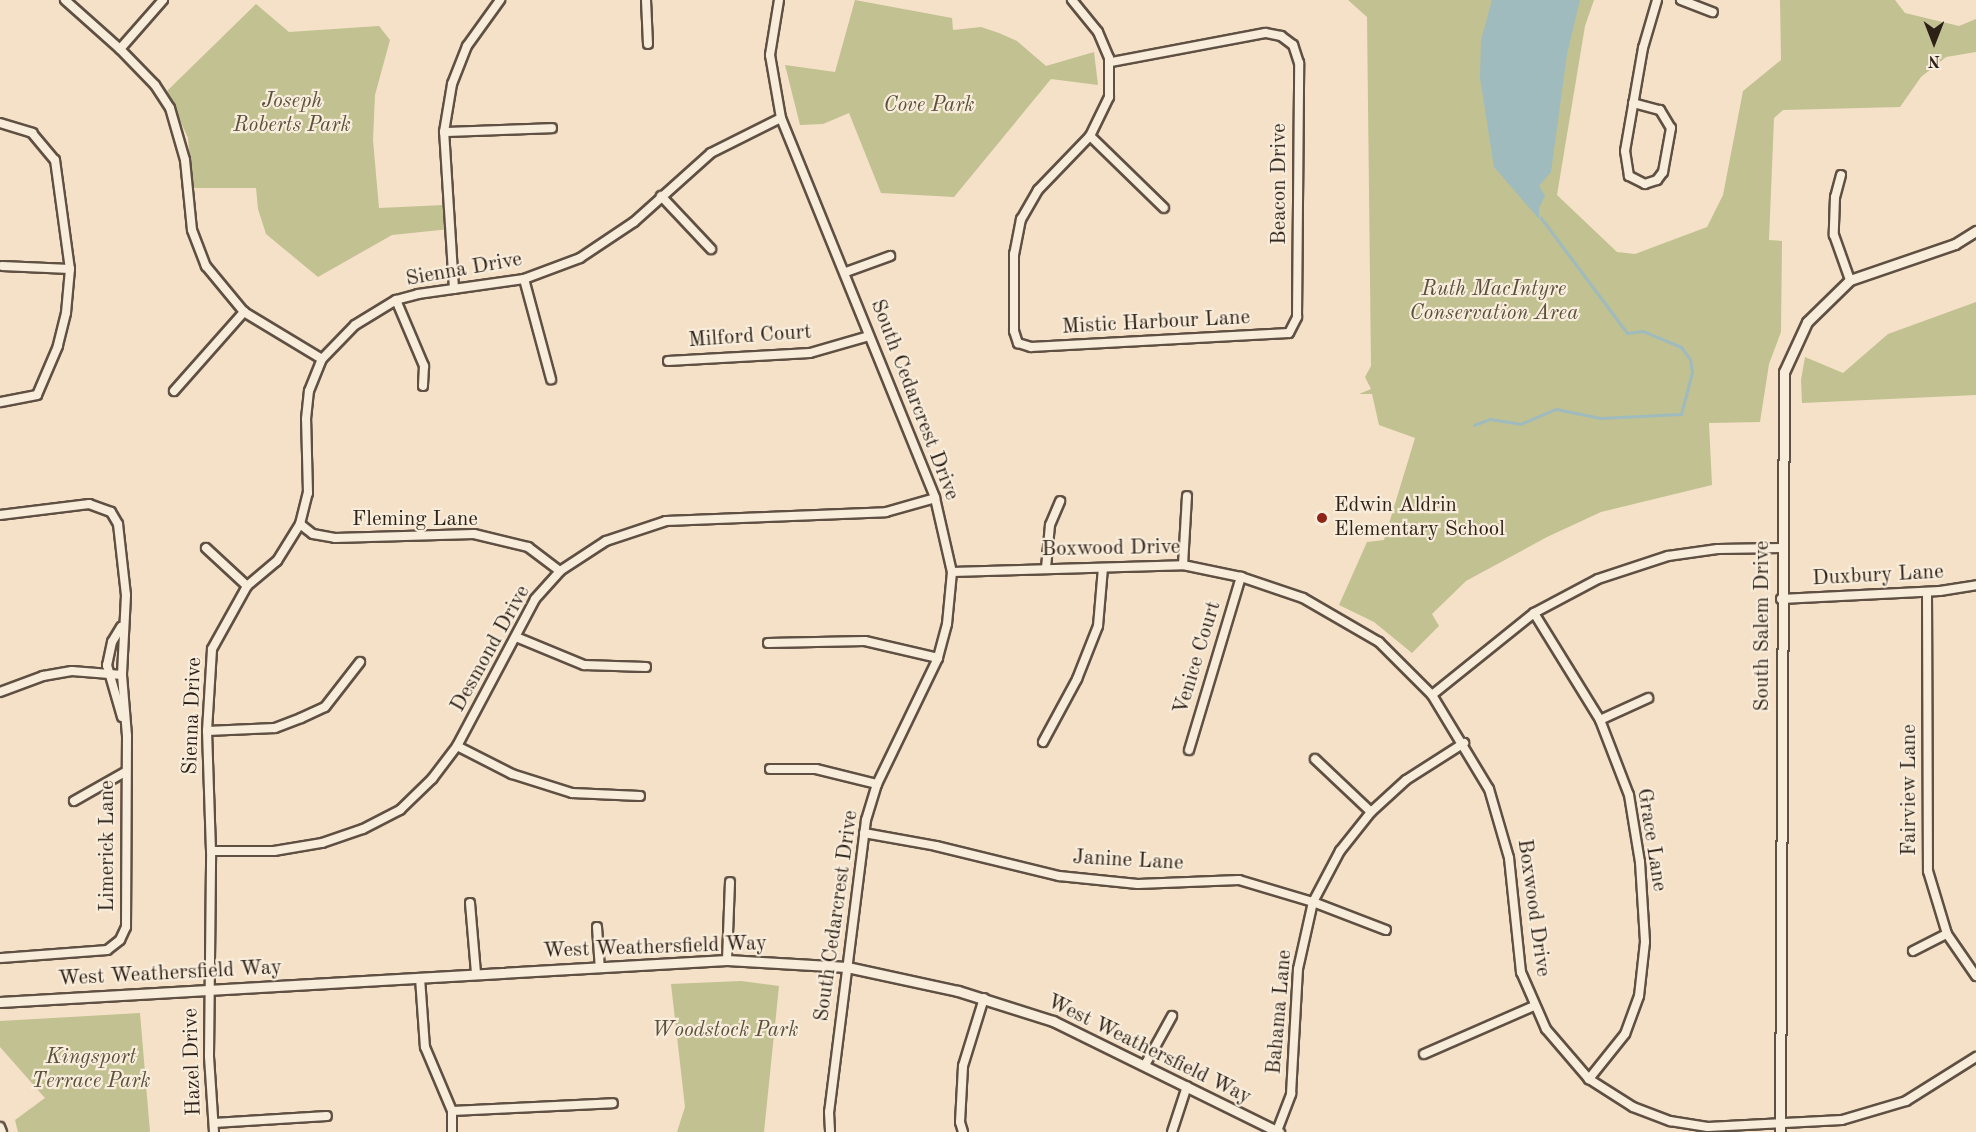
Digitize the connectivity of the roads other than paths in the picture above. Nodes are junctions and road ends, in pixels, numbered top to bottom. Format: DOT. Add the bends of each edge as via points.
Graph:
graph roads {
  1 [pos="65,0"];
  2 [pos="163,0"];
  3 [pos="501,0"];
  4 [pos="646,0"];
  5 [pos="779,0"];
  6 [pos="1072,0"];
  7 [pos="1657,0"];
  8 [pos="1681,0"];
  9 [pos="1713,12"];
  10 [pos="648,44"];
  11 [pos="120,49"];
  12 [pos="1111,62"];
  13 [pos="1633,103"];
  14 [pos="781,118"];
  15 [pos="0,123"];
  16 [pos="552,128"];
  17 [pos="444,132"];
  18 [pos="1090,136"];
  19 [pos="1841,175"];
  20 [pos="661,196"];
  21 [pos="1164,208"];
  22 [pos="1976,231"];
  23 [pos="711,249"];
  24 [pos="890,256"];
  25 [pos="2,266"];
  26 [pos="70,269"];
  27 [pos="846,272"];
  28 [pos="525,279"];
  29 [pos="1850,280"];
  30 [pos="454,289"];
  31 [pos="396,300"];
  32 [pos="244,312"];
  33 [pos="1294,329"];
  34 [pos="869,336"];
  35 [pos="322,359"];
  36 [pos="668,361"];
  37 [pos="551,379"];
  38 [pos="423,386"];
  39 [pos="174,391"];
  40 [pos="0,402"];
  41 [pos="1186,496"];
  42 [pos="935,498"];
  43 [pos="1060,501"];
  44 [pos="0,515"];
  45 [pos="300,524"];
  46 [pos="206,548"];
  47 [pos="1781,548"];
  48 [pos="1183,565"];
  49 [pos="1046,568"];
  50 [pos="1103,568"];
  51 [pos="560,571"];
  52 [pos="952,572"];
  53 [pos="1241,577"];
  54 [pos="1976,585"];
  55 [pos="247,586"];
  56 [pos="1927,592"];
  57 [pos="1781,599"];
  58 [pos="1534,613"];
  59 [pos="122,626"];
  60 [pos="516,637"];
  61 [pos="768,643"];
  62 [pos="938,658"];
  63 [pos="360,662"];
  64 [pos="646,667"];
  65 [pos="110,674"];
  66 [pos="122,675"];
  67 [pos="0,692"];
  68 [pos="1432,695"];
  69 [pos="1648,698"];
  70 [pos="1600,720"];
  71 [pos="207,731"];
  72 [pos="127,736"];
  73 [pos="1043,741"];
  74 [pos="1464,743"];
  75 [pos="457,746"];
  76 [pos="1189,750"];
  77 [pos="1315,759"];
  78 [pos="770,769"];
  79 [pos="125,772"];
  80 [pos="877,784"];
  81 [pos="640,796"];
  82 [pos="74,801"];
  83 [pos="1371,812"];
  84 [pos="864,833"];
  85 [pos="211,851"];
  86 [pos="730,882"];
  87 [pos="1313,902"];
  88 [pos="470,903"];
  89 [pos="597,927"];
  90 [pos="1386,930"];
  91 [pos="1947,934"];
  92 [pos="1913,951"];
  93 [pos="0,958"];
  94 [pos="727,960"];
  95 [pos="600,966"];
  96 [pos="847,967"];
  97 [pos="476,973"];
  98 [pos="1976,976"];
  99 [pos="420,978"];
  100 [pos="208,990"];
  101 [pos="984,998"];
  102 [pos="0,1002"];
  103 [pos="1534,1006"];
  104 [pos="1172,1016"];
  105 [pos="1424,1054"];
  106 [pos="1975,1060"];
  107 [pos="1145,1065"];
  108 [pos="1589,1079"];
  109 [pos="1187,1086"];
  110 [pos="613,1103"];
  111 [pos="452,1111"];
  112 [pos="327,1116"];
  113 [pos="0,1127"];
  114 [pos="214,1128"];
  115 [pos="1780,1128"];
  116 [pos="1278,1131"];
  117 [pos="2,1132"];
  118 [pos="452,1132"];
  119 [pos="830,1132"];
  120 [pos="963,1132"];
  121 [pos="1172,1132"];
  1 -- 11 [label="street"];
  2 -- 11 [label="street"];
  3 -- 17 [label="street" via="467,46 452,84"];
  4 -- 10 [label="street"];
  5 -- 14 [label="street, South Cedarcrest Drive" via="771,55"];
  6 -- 12 [label="street" via="1098,32"];
  7 -- 13 [label="street"];
  8 -- 9 [label="street"];
  11 -- 32 [label="street" via="170,108 185,160 192,230 206,266"];
  12 -- 18 [label="street" via="1109,97"];
  12 -- 33 [label="street, Beacon Drive" via="1265,33 1289,41 1299,63"];
  13 -- 13 [label="street" via="1625,167 1629,176 1645,184 1657,180 1663,172 1671,128 1660,110"];
  14 -- 20 [label="street, Sienna Drive" via="711,153"];
  14 -- 27 [label="street, South Cedarcrest Drive"];
  15 -- 26 [label="street" via="32,133 55,160"];
  16 -- 17 [label="street"];
  17 -- 30 [label="street"];
  18 -- 21 [label="street"];
  18 -- 33 [label="street, Mistic Harbour Lane" via="1038,190 1021,219 1014,254 1014,330 1018,343 1031,347 1284,335"];
  19 -- 29 [label="street" via="1834,196 1834,236"];
  20 -- 23 [label="street"];
  20 -- 28 [label="street, Sienna Drive" via="599,247 557,269"];
  22 -- 29 [label="street, South Salem Drive" via="1955,244"];
  24 -- 27 [label="street"];
  25 -- 26 [label="street"];
  26 -- 40 [label="street" via="58,346 37,395"];
  27 -- 34 [label="street, South Cedarcrest Drive"];
  28 -- 30 [label="street, Sienna Drive"];
  28 -- 37 [label="street"];
  29 -- 47 [label="street, South Salem Drive" via="1816,310 1801,331 1787,363 1781,397"];
  30 -- 31 [label="street, Sienna Drive"];
  31 -- 35 [label="street, Sienna Drive" via="355,325"];
  31 -- 38 [label="street" via="424,366"];
  32 -- 35 [label="street"];
  32 -- 39 [label="street"];
  34 -- 36 [label="street, Milford Court" via="810,353"];
  34 -- 42 [label="street, South Cedarcrest Drive"];
  35 -- 45 [label="street, Sienna Drive" via="309,391 308,493"];
  41 -- 48 [label="street"];
  42 -- 51 [label="street, Desmond Drive" via="886,512 666,521 606,541"];
  42 -- 52 [label="street, South Cedarcrest Drive"];
  43 -- 49 [label="street" via="1050,525"];
  44 -- 59 [label="street, Limerick Lane" via="89,504 111,512 121,539 126,595"];
  45 -- 51 [label="street, Fleming Lane" via="313,534 335,538 474,534 528,547"];
  45 -- 55 [label="street, Sienna Drive" via="277,561"];
  46 -- 55 [label="street"];
  47 -- 57 [label="street, South Salem Drive"];
  47 -- 58 [label="street" via="1718,549 1668,556 1598,579"];
  48 -- 50 [label="street, Boxwood Drive"];
  48 -- 53 [label="street, Boxwood Drive"];
  49 -- 50 [label="street, Boxwood Drive"];
  49 -- 52 [label="street, Boxwood Drive"];
  50 -- 73 [label="street" via="1098,626 1077,679"];
  51 -- 60 [label="street, Desmond Drive" via="535,599"];
  52 -- 62 [label="street, South Cedarcrest Drive" via="948,624"];
  53 -- 68 [label="street, Boxwood Drive" via="1303,598 1379,642"];
  53 -- 76 [label="street, Venice Court"];
  54 -- 56 [label="street, Duxbury Lane"];
  55 -- 71 [label="street, Sienna Drive" via="212,649"];
  56 -- 57 [label="street, Duxbury Lane"];
  56 -- 91 [label="street, Fairview Lane" via="1927,855 1932,888"];
  57 -- 115 [label="street, South Salem Drive"];
  58 -- 68 [label="street"];
  58 -- 70 [label="street, Grace Lane"];
  59 -- 65 [label="street, Limerick Lane" via="108,657"];
  59 -- 66 [label="street, Limerick Lane"];
  60 -- 64 [label="street" via="584,665"];
  60 -- 75 [label="street, Desmond Drive"];
  61 -- 62 [label="street" via="865,641"];
  62 -- 80 [label="street, South Cedarcrest Drive"];
  63 -- 71 [label="street" via="325,707 301,718 275,728"];
  65 -- 66 [label="street"];
  65 -- 67 [label="street" via="72,672 43,676"];
  65 -- 72 [label="street, Limerick Lane"];
  66 -- 72 [label="street, Limerick Lane"];
  68 -- 74 [label="street, Boxwood Drive"];
  69 -- 70 [label="street"];
  70 -- 108 [label="street, Grace Lane" via="1629,795 1643,891 1644,972 1625,1034"];
  71 -- 85 [label="street, Sienna Drive"];
  72 -- 79 [label="street, Limerick Lane"];
  74 -- 83 [label="street, Bahama Lane" via="1406,780"];
  74 -- 103 [label="street, Boxwood Drive" via="1501,822 1513,883 1520,964"];
  75 -- 81 [label="street" via="512,774 572,793"];
  75 -- 85 [label="street, Desmond Drive" via="432,779 399,810 363,829 322,843 274,851"];
  77 -- 83 [label="street"];
  78 -- 80 [label="street" via="816,769"];
  79 -- 82 [label="street"];
  79 -- 93 [label="street, Limerick Lane" via="126,927 120,940 107,950"];
  80 -- 84 [label="street, South Cedarcrest Drive"];
  83 -- 87 [label="street, Bahama Lane" via="1340,851"];
  84 -- 87 [label="street, Janine Lane" via="1059,876 1138,884 1239,880"];
  84 -- 96 [label="street, South Cedarcrest Drive"];
  85 -- 100 [label="street, Sienna Drive"];
  86 -- 94 [label="street"];
  87 -- 90 [label="street, Janine Lane"];
  87 -- 116 [label="street, Bahama Lane" via="1298,969 1291,1094"];
  88 -- 97 [label="street"];
  89 -- 95 [label="street"];
  91 -- 92 [label="street"];
  91 -- 98 [label="street, Fairview Lane"];
  94 -- 95 [label="street, West Weathersfield Way"];
  94 -- 96 [label="street, West Weathersfield Way"];
  95 -- 97 [label="street, West Weathersfield Way"];
  96 -- 101 [label="street, West Weathersfield Way"];
  96 -- 119 [label="street, South Cedarcrest Drive"];
  97 -- 99 [label="street, West Weathersfield Way"];
  99 -- 100 [label="street, West Weathersfield Way"];
  99 -- 111 [label="street" via="425,1047"];
  100 -- 102 [label="street, West Weathersfield Way"];
  100 -- 114 [label="street, Hazel Drive"];
  101 -- 107 [label="street, West Weathersfield Way" via="1053,1021"];
  101 -- 120 [label="street" via="963,1066"];
  103 -- 105 [label="street"];
  103 -- 108 [label="street, Boxwood Drive" via="1557,1045"];
  104 -- 107 [label="street"];
  106 -- 115 [label="street, Boxwood Drive" via="1923,1093 1886,1108 1842,1120"];
  107 -- 109 [label="street, West Weathersfield Way"];
  108 -- 115 [label="street, Boxwood Drive" via="1633,1107 1680,1123"];
  109 -- 116 [label="street, West Weathersfield Way"];
  109 -- 121 [label="street"];
  110 -- 111 [label="street"];
  111 -- 118 [label="street"];
  112 -- 114 [label="street"];
  113 -- 117 [label="street"];
}
